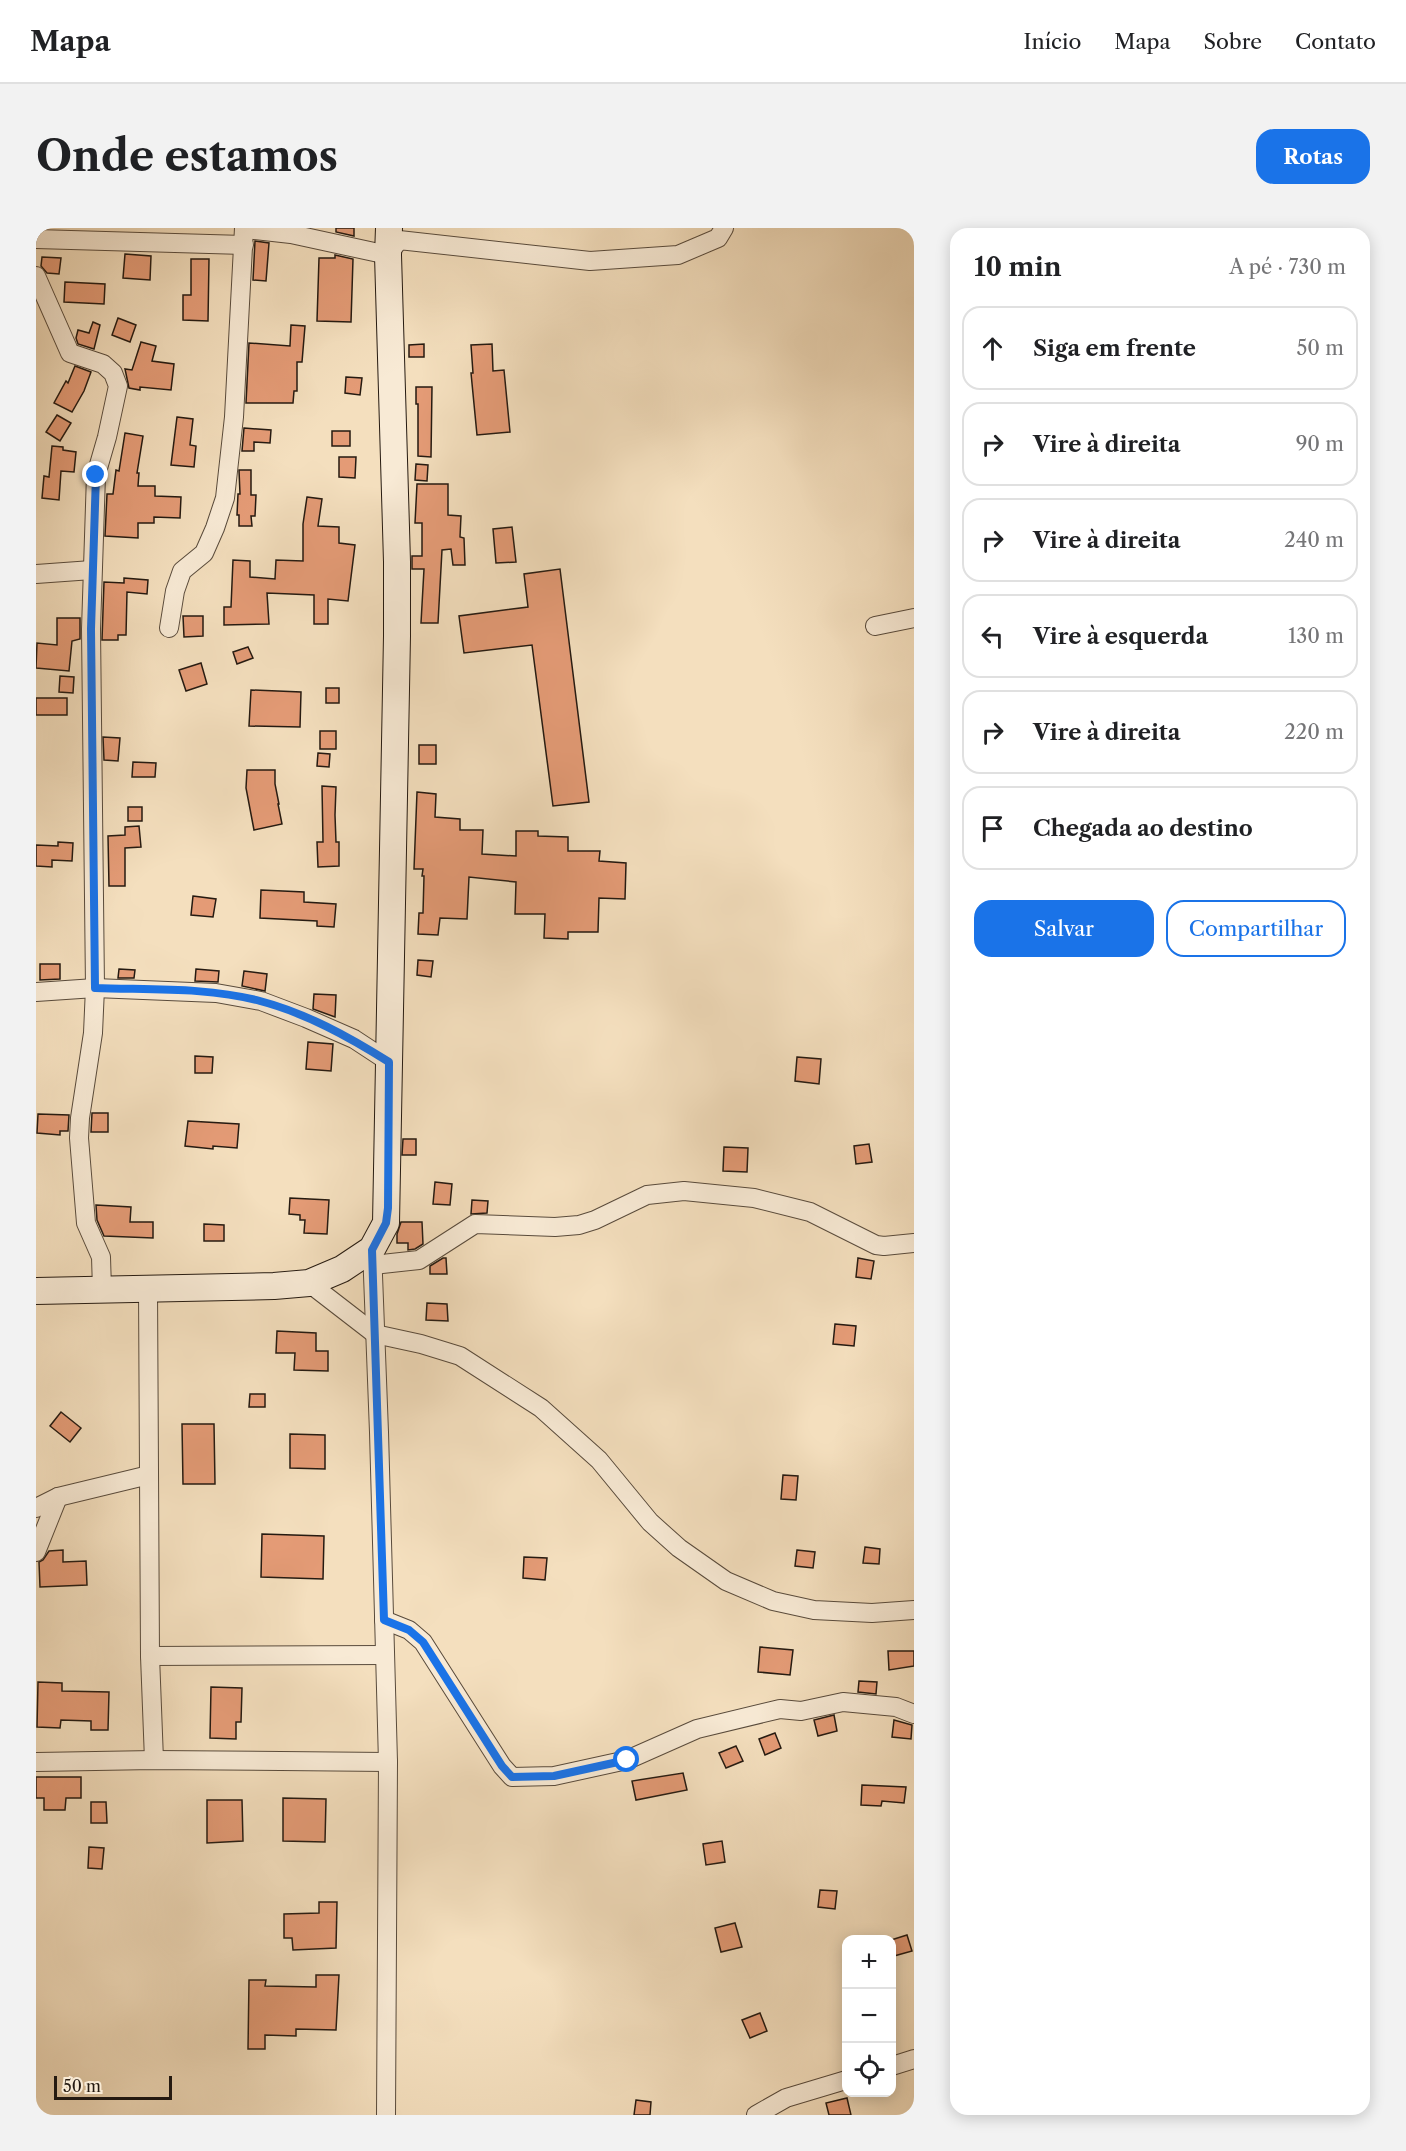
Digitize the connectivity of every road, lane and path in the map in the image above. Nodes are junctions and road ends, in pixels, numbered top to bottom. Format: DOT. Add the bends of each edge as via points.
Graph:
graph roads {
  1 [pos="389,228"];
  2 [pos="724,228"];
  3 [pos="244,234"];
  4 [pos="36,239"];
  5 [pos="388,255"];
  6 [pos="36,276"];
  7 [pos="93,570"];
  8 [pos="36,574"];
  9 [pos="914,618"];
  10 [pos="875,626"];
  11 [pos="170,628"];
  12 [pos="95,988"];
  13 [pos="36,992"];
  14 [pos="389,1062"];
  15 [pos="914,1243"];
  16 [pos="373,1257"];
  17 [pos="309,1283"];
  18 [pos="148,1288"];
  19 [pos="102,1289"];
  20 [pos="36,1291"];
  21 [pos="375,1334"];
  22 [pos="149,1475"];
  23 [pos="58,1497"];
  24 [pos="36,1508"];
  25 [pos="36,1551"];
  26 [pos="914,1610"];
  27 [pos="384,1620"];
  28 [pos="385,1654"];
  29 [pos="150,1656"];
  30 [pos="914,1714"];
  31 [pos="154,1760"];
  32 [pos="36,1762"];
  33 [pos="388,1762"];
  34 [pos="914,2059"];
  35 [pos="896,2064"];
  36 [pos="842,2081"];
  37 [pos="386,2115"];
  38 [pos="756,2115"];
  1 -- 5 [label="main road"];
  2 -- 5 [label="street" via="718,238 678,255 590,261 399,240"];
  3 -- 4 [label="street"];
  3 -- 5 [label="street" via="291,234"];
  3 -- 11 [label="street" via="234,417 225,498 204,553 182,571"];
  5 -- 14 [label="main road" via="397,562"];
  6 -- 7 [label="street" via="70,353 103,364 118,386 96,475"];
  7 -- 8 [label="street"];
  7 -- 12 [label="street"];
  9 -- 10 [label="street"];
  12 -- 13 [label="street"];
  12 -- 14 [label="street" via="216,993 261,1001 354,1040"];
  12 -- 19 [label="street" via="79,1138 86,1223 101,1257"];
  14 -- 16 [label="main road" via="388,1208"];
  15 -- 16 [label="street" via="876,1245 810,1212 754,1198 684,1191 647,1195 579,1225 475,1224 419,1260"];
  16 -- 17 [label="main road"];
  16 -- 21 [label="street"];
  17 -- 18 [label="main road"];
  17 -- 21 [label="street"];
  18 -- 19 [label="main road"];
  18 -- 22 [label="street"];
  19 -- 20 [label="main road"];
  21 -- 26 [label="street" via="460,1356 541,1408 599,1460 650,1522 726,1581 773,1600 814,1610"];
  21 -- 27 [label="street"];
  22 -- 23 [label="street"];
  22 -- 29 [label="street"];
  23 -- 24 [label="street"];
  23 -- 25 [label="street"];
  27 -- 28 [label="street"];
  27 -- 30 [label="street" via="409,1630 423,1642 512,1777 554,1776 627,1760 697,1729 780,1709 797,1711 843,1702 896,1707"];
  28 -- 29 [label="street"];
  28 -- 33 [label="street"];
  29 -- 31 [label="street"];
  31 -- 32 [label="street"];
  31 -- 33 [label="street"];
  33 -- 37 [label="street"];
  34 -- 35 [label="street"];
  36 -- 38 [label="street" via="786,2098"];
}
